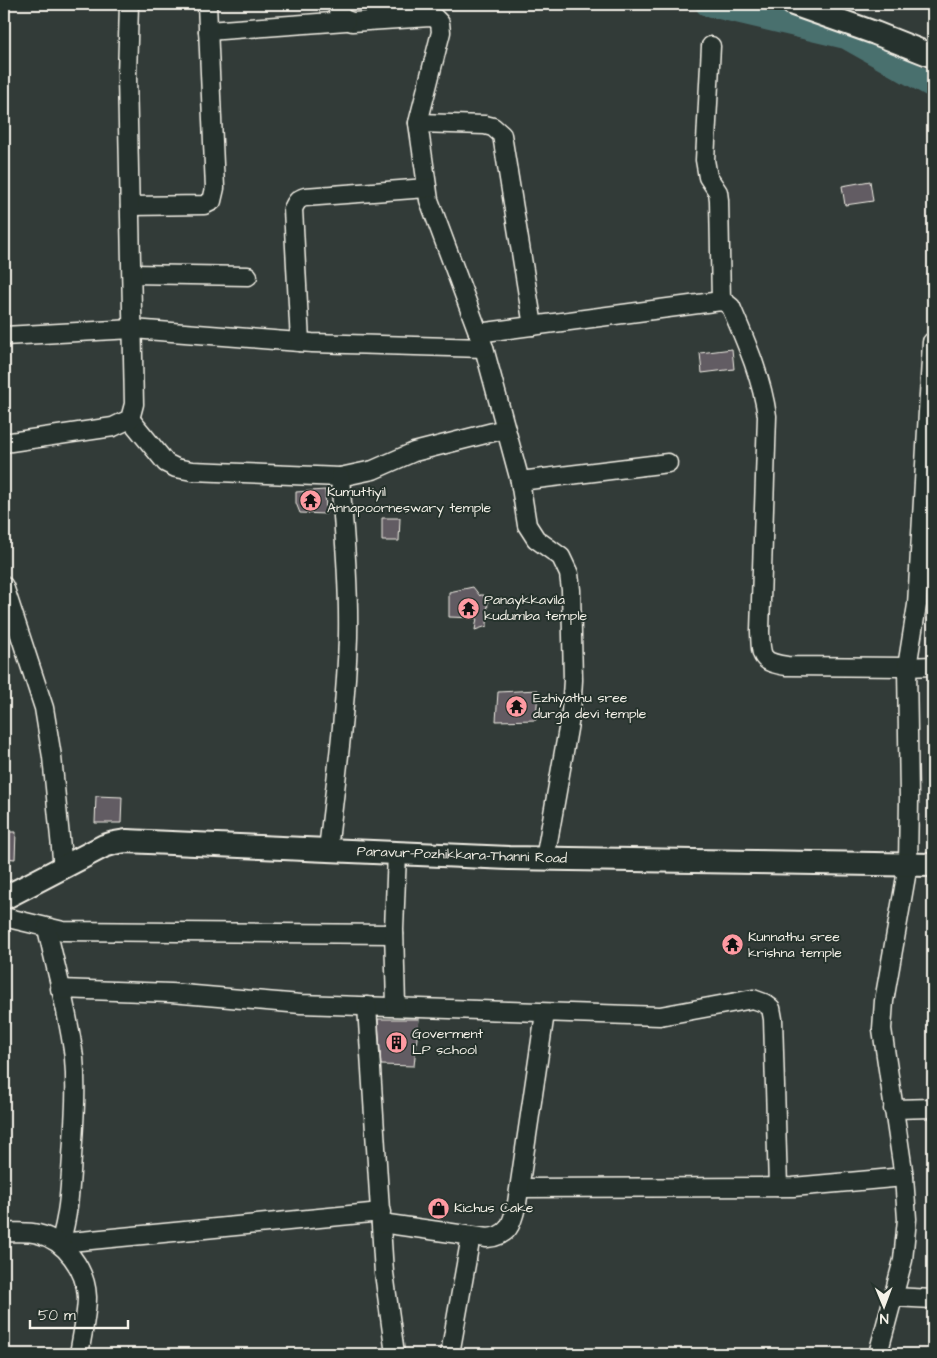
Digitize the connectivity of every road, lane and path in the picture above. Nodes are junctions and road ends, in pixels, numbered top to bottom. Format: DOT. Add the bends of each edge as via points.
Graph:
graph roads {
  1 [pos="129,4"];
  2 [pos="207,4"];
  3 [pos="336,4"];
  4 [pos="793,4"];
  5 [pos="346,21"];
  6 [pos="208,32"];
  7 [pos="711,46"];
  8 [pos="933,56"];
  9 [pos="418,123"];
  10 [pos="427,188"];
  11 [pos="130,206"];
  12 [pos="132,274"];
  13 [pos="248,276"];
  14 [pos="721,301"];
  15 [pos="533,326"];
  16 [pos="133,329"];
  17 [pos="4,336"];
  18 [pos="481,340"];
  19 [pos="300,342"];
  20 [pos="932,342"];
  21 [pos="931,405"];
  22 [pos="130,419"];
  23 [pos="505,429"];
  24 [pos="4,443"];
  25 [pos="668,462"];
  26 [pos="340,477"];
  27 [pos="520,481"];
  28 [pos="4,586"];
  29 [pos="933,666"];
  30 [pos="906,667"];
  31 [pos="328,850"];
  32 [pos="397,853"];
  33 [pos="546,859"];
  34 [pos="908,865"];
  35 [pos="933,865"];
  36 [pos="63,868"];
  37 [pos="4,898"];
  38 [pos="4,916"];
  39 [pos="47,928"];
  40 [pos="394,934"];
  41 [pos="60,989"];
  42 [pos="368,1006"];
  43 [pos="396,1006"];
  44 [pos="545,1013"];
  45 [pos="933,1108"];
  46 [pos="894,1109"];
  47 [pos="904,1177"];
  48 [pos="778,1187"];
  49 [pos="520,1188"];
  50 [pos="381,1218"];
  51 [pos="4,1232"];
  52 [pos="471,1236"];
  53 [pos="60,1243"];
  54 [pos="893,1296"];
  55 [pos="933,1300"];
  56 [pos="79,1354"];
  57 [pos="395,1354"];
  58 [pos="450,1354"];
  59 [pos="878,1354"];
  1 -- 11 [label="street"];
  2 -- 6 [label="street"];
  3 -- 5 [label="street"];
  4 -- 8 [label="main road"];
  5 -- 6 [label="street"];
  5 -- 9 [label="street" via="438,19 441,32"];
  6 -- 11 [label="street" via="215,188 212,201 204,205"];
  7 -- 14 [label="street" via="705,160 708,177 720,200"];
  9 -- 10 [label="street"];
  9 -- 15 [label="street" via="485,125 502,135"];
  10 -- 18 [label="street"];
  10 -- 19 [label="street" via="305,197 295,202"];
  11 -- 12 [label="street"];
  12 -- 13 [label="street"];
  12 -- 16 [label="street"];
  14 -- 15 [label="street"];
  14 -- 30 [label="street" via="731,307 764,394 760,631 764,658 772,664 787,666"];
  15 -- 18 [label="street"];
  16 -- 17 [label="street"];
  16 -- 19 [label="street"];
  16 -- 22 [label="street" via="134,404"];
  18 -- 19 [label="street"];
  18 -- 23 [label="street"];
  20 -- 21 [label="street"];
  21 -- 30 [label="street" via="917,606"];
  22 -- 24 [label="street" via="112,427"];
  22 -- 26 [label="street" via="166,463 176,468"];
  23 -- 26 [label="street" via="414,452 373,470"];
  23 -- 27 [label="street"];
  25 -- 27 [label="street"];
  26 -- 31 [label="street" via="348,638 343,718"];
  27 -- 33 [label="street" via="529,530 561,557 569,574 571,590 573,680"];
  28 -- 36 [label="street" via="44,708"];
  29 -- 30 [label="street"];
  30 -- 34 [label="street"];
  31 -- 32 [label="main road, Paravur-Pozhikkara-Thanni Road"];
  31 -- 36 [label="main road, Paravur-Pozhikkara-Thanni Road" via="126,841 104,846"];
  32 -- 33 [label="main road, Paravur-Pozhikkara-Thanni Road"];
  32 -- 40 [label="street"];
  33 -- 34 [label="main road, Paravur-Pozhikkara-Thanni Road"];
  34 -- 35 [label="main road, Paravur-Pozhikkara-Thanni Road"];
  34 -- 46 [label="street" via="882,1029"];
  36 -- 37 [label="main road, Paravur-Pozhikkara-Thanni Road"];
  38 -- 39 [label="street"];
  39 -- 40 [label="street"];
  39 -- 41 [label="street"];
  40 -- 43 [label="street"];
  41 -- 42 [label="street"];
  41 -- 53 [label="street" via="74,1059 75,1098 70,1191"];
  42 -- 43 [label="street"];
  42 -- 50 [label="street"];
  43 -- 44 [label="street"];
  44 -- 48 [label="street" via="660,1016 753,999 771,1008"];
  44 -- 49 [label="street"];
  45 -- 46 [label="street"];
  46 -- 47 [label="street"];
  47 -- 48 [label="street"];
  47 -- 54 [label="street" via="907,1219 903,1260"];
  48 -- 49 [label="street"];
  49 -- 52 [label="street" via="513,1220 506,1232 497,1237"];
  50 -- 52 [label="street"];
  50 -- 53 [label="street"];
  50 -- 57 [label="street" via="384,1273"];
  51 -- 53 [label="street" via="38,1234"];
  52 -- 58 [label="street"];
  53 -- 56 [label="street" via="82,1274 87,1296"];
  54 -- 55 [label="street"];
  54 -- 59 [label="street"];
}
